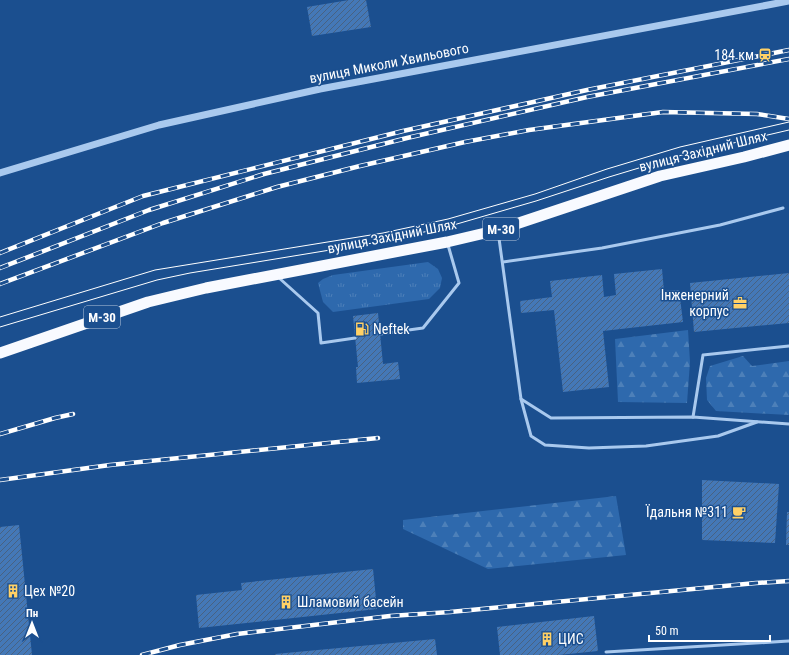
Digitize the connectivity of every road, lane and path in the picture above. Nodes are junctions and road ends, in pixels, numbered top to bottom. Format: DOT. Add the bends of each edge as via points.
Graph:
graph roads {
  1 [pos="789,1"];
  2 [pos="789,145"];
  3 [pos="0,173"];
  4 [pos="783,208"];
  5 [pos="498,230"];
  6 [pos="447,242"];
  7 [pos="503,262"];
  8 [pos="275,274"];
  9 [pos="380,334"];
  10 [pos="355,338"];
  11 [pos="789,346"];
  12 [pos="0,352"];
  13 [pos="521,399"];
  14 [pos="693,417"];
  15 [pos="758,422"];
  16 [pos="789,424"];
  17 [pos="789,641"];
  18 [pos="606,652"];
  1 -- 3 [label="street, вулиця Миколи Хвильового" via="320,89 159,125"];
  2 -- 5 [label="highway, вулиця Західний Шлях / М-30" via="660,176"];
  4 -- 7 [label="lane" via="720,225 602,248"];
  5 -- 6 [label="highway, вулиця Західний Шлях / М-30"];
  5 -- 7 [label="lane"];
  6 -- 8 [label="highway, вулиця Західний Шлях / М-30"];
  6 -- 9 [label="lane" via="459,283 422,328"];
  7 -- 13 [label="lane"];
  8 -- 10 [label="lane" via="318,313 321,343"];
  8 -- 12 [label="highway, вулиця Західний Шлях / М-30" via="148,302"];
  11 -- 14 [label="lane" via="703,356"];
  13 -- 14 [label="lane" via="551,418"];
  13 -- 15 [label="lane" via="531,436 545,445 589,448 646,446 718,436"];
  14 -- 15 [label="lane"];
  15 -- 16 [label="lane"];
  17 -- 18 [label="lane"];
}
